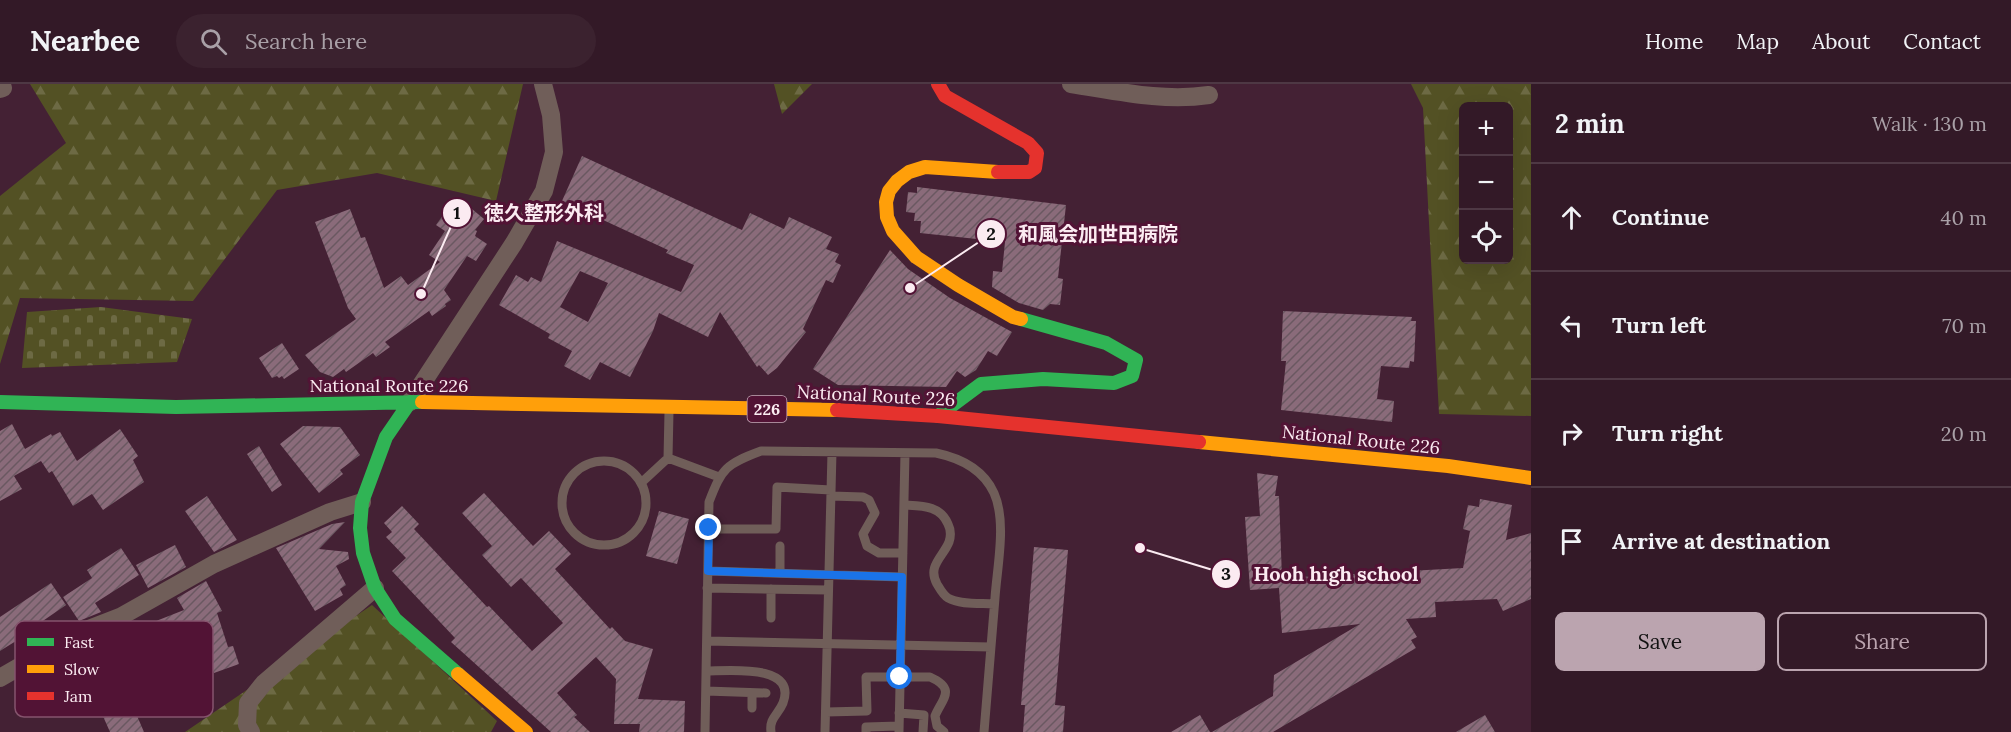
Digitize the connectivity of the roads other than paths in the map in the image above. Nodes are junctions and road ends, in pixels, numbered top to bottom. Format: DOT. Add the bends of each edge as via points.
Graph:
graph roads {
  1 [pos="543,84"];
  2 [pos="938,84"];
  3 [pos="1071,84"];
  4 [pos="1209,95"];
  5 [pos="0,402"];
  6 [pos="410,402"];
  7 [pos="669,407"];
  8 [pos="938,416"];
  9 [pos="832,452"];
  10 [pos="905,453"];
  11 [pos="668,458"];
  12 [pos="719,477"];
  13 [pos="1531,478"];
  14 [pos="641,483"];
  15 [pos="831,493"];
  16 [pos="362,502"];
  17 [pos="904,505"];
  18 [pos="709,528"];
  19 [pos="780,546"];
  20 [pos="903,553"];
  21 [pos="708,571"];
  22 [pos="780,573"];
  23 [pos="829,574"];
  24 [pos="902,577"];
  25 [pos="375,588"];
  26 [pos="707,588"];
  27 [pos="771,590"];
  28 [pos="828,590"];
  29 [pos="994,604"];
  30 [pos="771,618"];
  31 [pos="110,621"];
  32 [pos="707,641"];
  33 [pos="827,643"];
  34 [pos="901,645"];
  35 [pos="991,647"];
  36 [pos="15,669"];
  37 [pos="706,671"];
  38 [pos="900,677"];
  39 [pos="0,678"];
  40 [pos="706,692"];
  41 [pos="752,693"];
  42 [pos="766,693"];
  43 [pos="752,708"];
  44 [pos="826,712"];
  45 [pos="899,713"];
  46 [pos="899,729"];
  47 [pos="251,732"];
  48 [pos="526,732"];
  49 [pos="705,732"];
  50 [pos="771,732"];
  51 [pos="825,732"];
  52 [pos="866,732"];
  53 [pos="924,732"];
  54 [pos="944,732"];
  55 [pos="984,732"];
  1 -- 6 [label="street" via="554,152 544,191"];
  2 -- 8 [label="main road" via="945,96 1028,143 1037,153 1035,168 1013,173 925,167 909,172 889,191 886,202 893,231 916,257 1013,317 1106,343 1136,360 1132,376 1114,383 1043,379 981,384"];
  3 -- 4 [label="street" via="1142,95"];
  5 -- 6 [label="main road, National Route 226 / 226" via="176,407"];
  6 -- 7 [label="main road, National Route 226 / 226"];
  6 -- 16 [label="main road" via="386,437"];
  7 -- 8 [label="main road, National Route 226 / 226"];
  7 -- 11 [label="lane"];
  8 -- 13 [label="main road, National Route 226 / 226" via="1448,466"];
  9 -- 10 [label="lane"];
  9 -- 12 [label="lane" via="761,451 741,458"];
  9 -- 15 [label="lane"];
  10 -- 17 [label="lane"];
  10 -- 29 [label="lane" via="953,457 968,463 990,486 999,509 1000,529"];
  11 -- 12 [label="lane"];
  11 -- 14 [label="lane"];
  12 -- 18 [label="lane" via="709,502"];
  14 -- 14 [label="lane" via="646,496 645,511 631,536 618,543 605,545 586,540 570,528 564,517 564,491 579,469 591,463 620,464"];
  15 -- 18 [label="lane" via="777,487 776,529"];
  15 -- 20 [label="lane" via="869,500 874,513 863,534 867,546 879,553"];
  15 -- 23 [label="lane"];
  16 -- 25 [label="main road" via="363,554"];
  16 -- 31 [label="street" via="330,512 214,564"];
  17 -- 20 [label="lane"];
  17 -- 29 [label="lane" via="933,508 950,528 951,536 933,570 933,578 943,594 955,601"];
  18 -- 21 [label="lane"];
  19 -- 22 [label="lane"];
  20 -- 24 [label="lane"];
  21 -- 22 [label="lane"];
  21 -- 26 [label="lane"];
  22 -- 23 [label="lane"];
  23 -- 24 [label="lane"];
  23 -- 28 [label="lane"];
  24 -- 34 [label="lane"];
  25 -- 47 [label="street" via="264,683 248,703 247,725"];
  25 -- 48 [label="main road" via="395,619"];
  26 -- 27 [label="lane"];
  26 -- 32 [label="lane"];
  27 -- 28 [label="lane"];
  27 -- 30 [label="lane"];
  28 -- 33 [label="lane"];
  29 -- 35 [label="lane"];
  32 -- 33 [label="lane"];
  32 -- 37 [label="lane"];
  33 -- 34 [label="lane"];
  33 -- 44 [label="lane"];
  34 -- 35 [label="lane"];
  34 -- 38 [label="lane"];
  35 -- 55 [label="lane"];
  36 -- 39 [label="street"];
  37 -- 40 [label="lane"];
  37 -- 50 [label="lane" via="765,672 777,678 784,697 772,717"];
  38 -- 44 [label="lane" via="866,677 867,711"];
  38 -- 45 [label="lane"];
  38 -- 54 [label="lane" via="930,677 942,686 946,698 935,716 937,726"];
  40 -- 41 [label="lane"];
  40 -- 49 [label="lane"];
  41 -- 42 [label="lane"];
  41 -- 43 [label="lane"];
  44 -- 51 [label="lane"];
  45 -- 46 [label="lane"];
  45 -- 53 [label="lane" via="924,715"];
  46 -- 52 [label="lane" via="866,727"];
}
